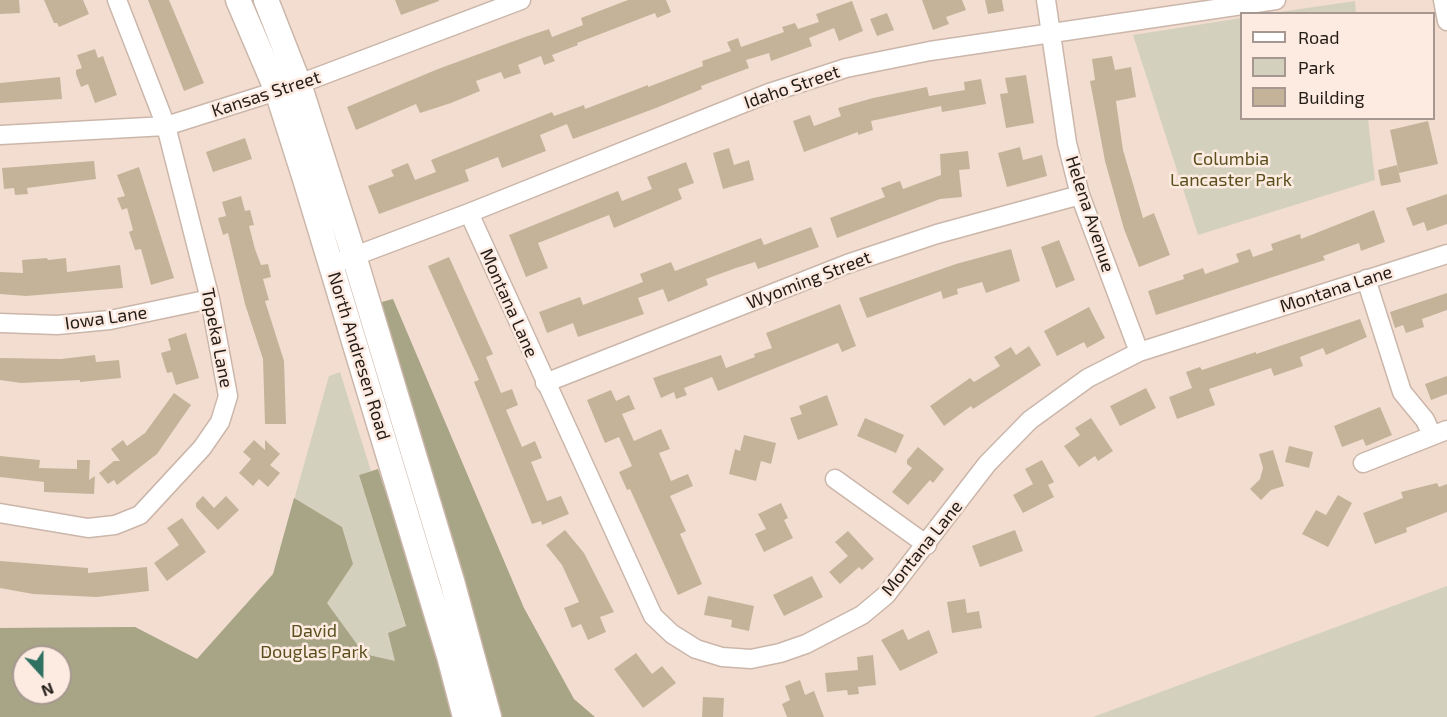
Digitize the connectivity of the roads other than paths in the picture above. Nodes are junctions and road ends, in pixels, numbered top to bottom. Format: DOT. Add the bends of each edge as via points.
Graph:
graph roads {
  1 [pos="117,0"];
  2 [pos="238,0"];
  3 [pos="266,0"];
  4 [pos="522,0"];
  5 [pos="1046,0"];
  6 [pos="1276,0"];
  7 [pos="1443,0"];
  8 [pos="1447,21"];
  9 [pos="1051,34"];
  10 [pos="288,88"];
  11 [pos="166,126"];
  12 [pos="0,135"];
  13 [pos="1080,195"];
  14 [pos="469,213"];
  15 [pos="1447,254"];
  16 [pos="343,260"];
  17 [pos="1366,279"];
  18 [pos="210,299"];
  19 [pos="0,322"];
  20 [pos="1139,352"];
  21 [pos="545,383"];
  22 [pos="1440,433"];
  23 [pos="1363,463"];
  24 [pos="835,479"];
  25 [pos="0,513"];
  26 [pos="927,545"];
  27 [pos="465,717"];
  28 [pos="489,717"];
  1 -- 11 [label="street, Topeka Lane"];
  2 -- 10 [label="main road, North Andresen Road"];
  3 -- 10 [label="main road, North Andresen Road"];
  4 -- 10 [label="street, Kansas Street"];
  5 -- 9 [label="street, Helena Avenue"];
  6 -- 9 [label="street, Idaho Street"];
  7 -- 8 [label="street"];
  9 -- 13 [label="street, Helena Avenue" via="1067,143"];
  9 -- 14 [label="street, Idaho Street" via="930,51 846,68 769,93"];
  10 -- 11 [label="street, Kansas Street"];
  10 -- 16 [label="main road, North Andresen Road"];
  11 -- 12 [label="street, Kansas Street"];
  11 -- 18 [label="street, Topeka Lane"];
  13 -- 20 [label="street, Helena Avenue"];
  13 -- 21 [label="street, Wyoming Street" via="937,234 847,264"];
  14 -- 16 [label="street, Idaho Street"];
  14 -- 21 [label="street, Montana Lane"];
  15 -- 17 [label="street, Montana Lane"];
  16 -- 27 [label="main road, North Andresen Road"];
  16 -- 28 [label="main road, North Andresen Road" via="452,581"];
  17 -- 20 [label="street, Montana Lane"];
  17 -- 22 [label="street" via="1402,392"];
  18 -- 19 [label="street, Iowa Lane" via="110,320 57,325"];
  18 -- 25 [label="street, Topeka Lane" via="228,396 202,448 140,515 115,525 88,528"];
  20 -- 26 [label="street, Montana Lane" via="1088,378 1030,420 987,464"];
  21 -- 26 [label="street, Montana Lane" via="653,616 696,649 722,657 751,659 806,644 862,615 886,595"];
  22 -- 23 [label="street"];
  24 -- 26 [label="street"];
}
